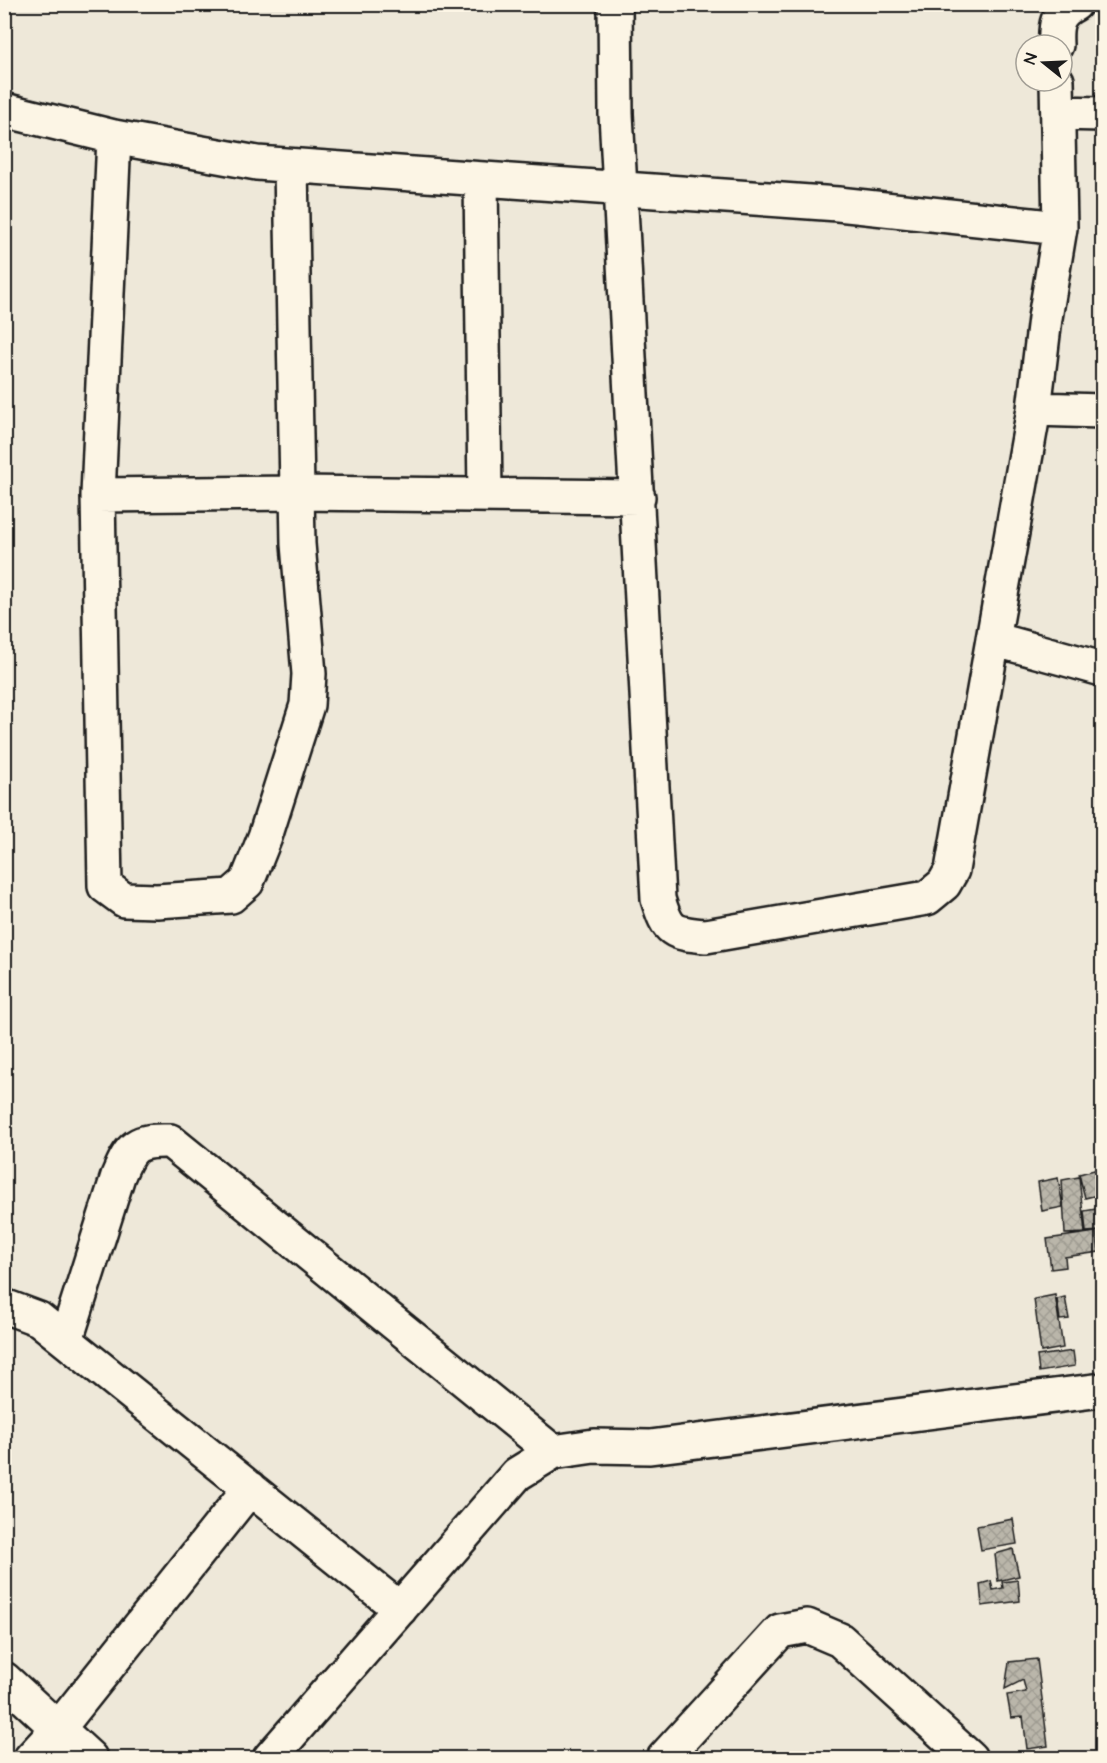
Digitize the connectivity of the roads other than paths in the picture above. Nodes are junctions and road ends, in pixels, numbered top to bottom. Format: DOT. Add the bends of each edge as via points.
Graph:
graph roads {
  1 [pos="615,4"];
  2 [pos="1075,4"];
  3 [pos="1057,33"];
  4 [pos="1057,93"];
  5 [pos="4,110"];
  6 [pos="1058,113"];
  7 [pos="1102,114"];
  8 [pos="114,137"];
  9 [pos="291,166"];
  10 [pos="481,180"];
  11 [pos="621,190"];
  12 [pos="1060,228"];
  13 [pos="1034,409"];
  14 [pos="1102,411"];
  15 [pos="297,493"];
  16 [pos="98,495"];
  17 [pos="484,495"];
  18 [pos="638,497"];
  19 [pos="993,639"];
  20 [pos="1102,669"];
  21 [pos="4,1306"];
  22 [pos="66,1340"];
  23 [pos="1102,1390"];
  24 [pos="553,1452"];
  25 [pos="250,1488"];
  26 [pos="400,1609"];
  27 [pos="4,1679"];
  28 [pos="58,1729"];
  29 [pos="31,1758"];
  30 [pos="90,1758"];
  31 [pos="270,1758"];
  32 [pos="664,1758"];
  33 [pos="970,1758"];
  1 -- 11 [label="street"];
  2 -- 3 [label="street" via="1066,8 1058,20"];
  4 -- 6 [label="street"];
  5 -- 8 [label="street"];
  6 -- 7 [label="street"];
  6 -- 12 [label="street"];
  8 -- 9 [label="street"];
  8 -- 16 [label="street"];
  9 -- 10 [label="street"];
  9 -- 15 [label="street"];
  10 -- 11 [label="street"];
  10 -- 17 [label="street"];
  11 -- 12 [label="street" via="838,204"];
  11 -- 18 [label="street"];
  12 -- 13 [label="street"];
  13 -- 14 [label="street"];
  13 -- 19 [label="street"];
  15 -- 16 [label="street"];
  15 -- 16 [label="street" via="309,674 307,705 265,837 247,882 231,896 157,901 124,900 105,886"];
  15 -- 17 [label="street"];
  17 -- 18 [label="street"];
  18 -- 19 [label="street" via="658,899 665,922 680,933 706,936 927,898 944,884 952,870"];
  19 -- 20 [label="street"];
  21 -- 22 [label="street" via="39,1318"];
  22 -- 24 [label="street" via="127,1154 146,1140 170,1141"];
  22 -- 25 [label="street"];
  23 -- 24 [label="street" via="650,1447 594,1446"];
  24 -- 26 [label="street" via="517,1474"];
  25 -- 26 [label="street"];
  25 -- 28 [label="street"];
  26 -- 31 [label="street"];
  27 -- 28 [label="street"];
  28 -- 29 [label="street"];
  28 -- 30 [label="street"];
  32 -- 33 [label="street" via="780,1631 807,1626 840,1640"];
}
